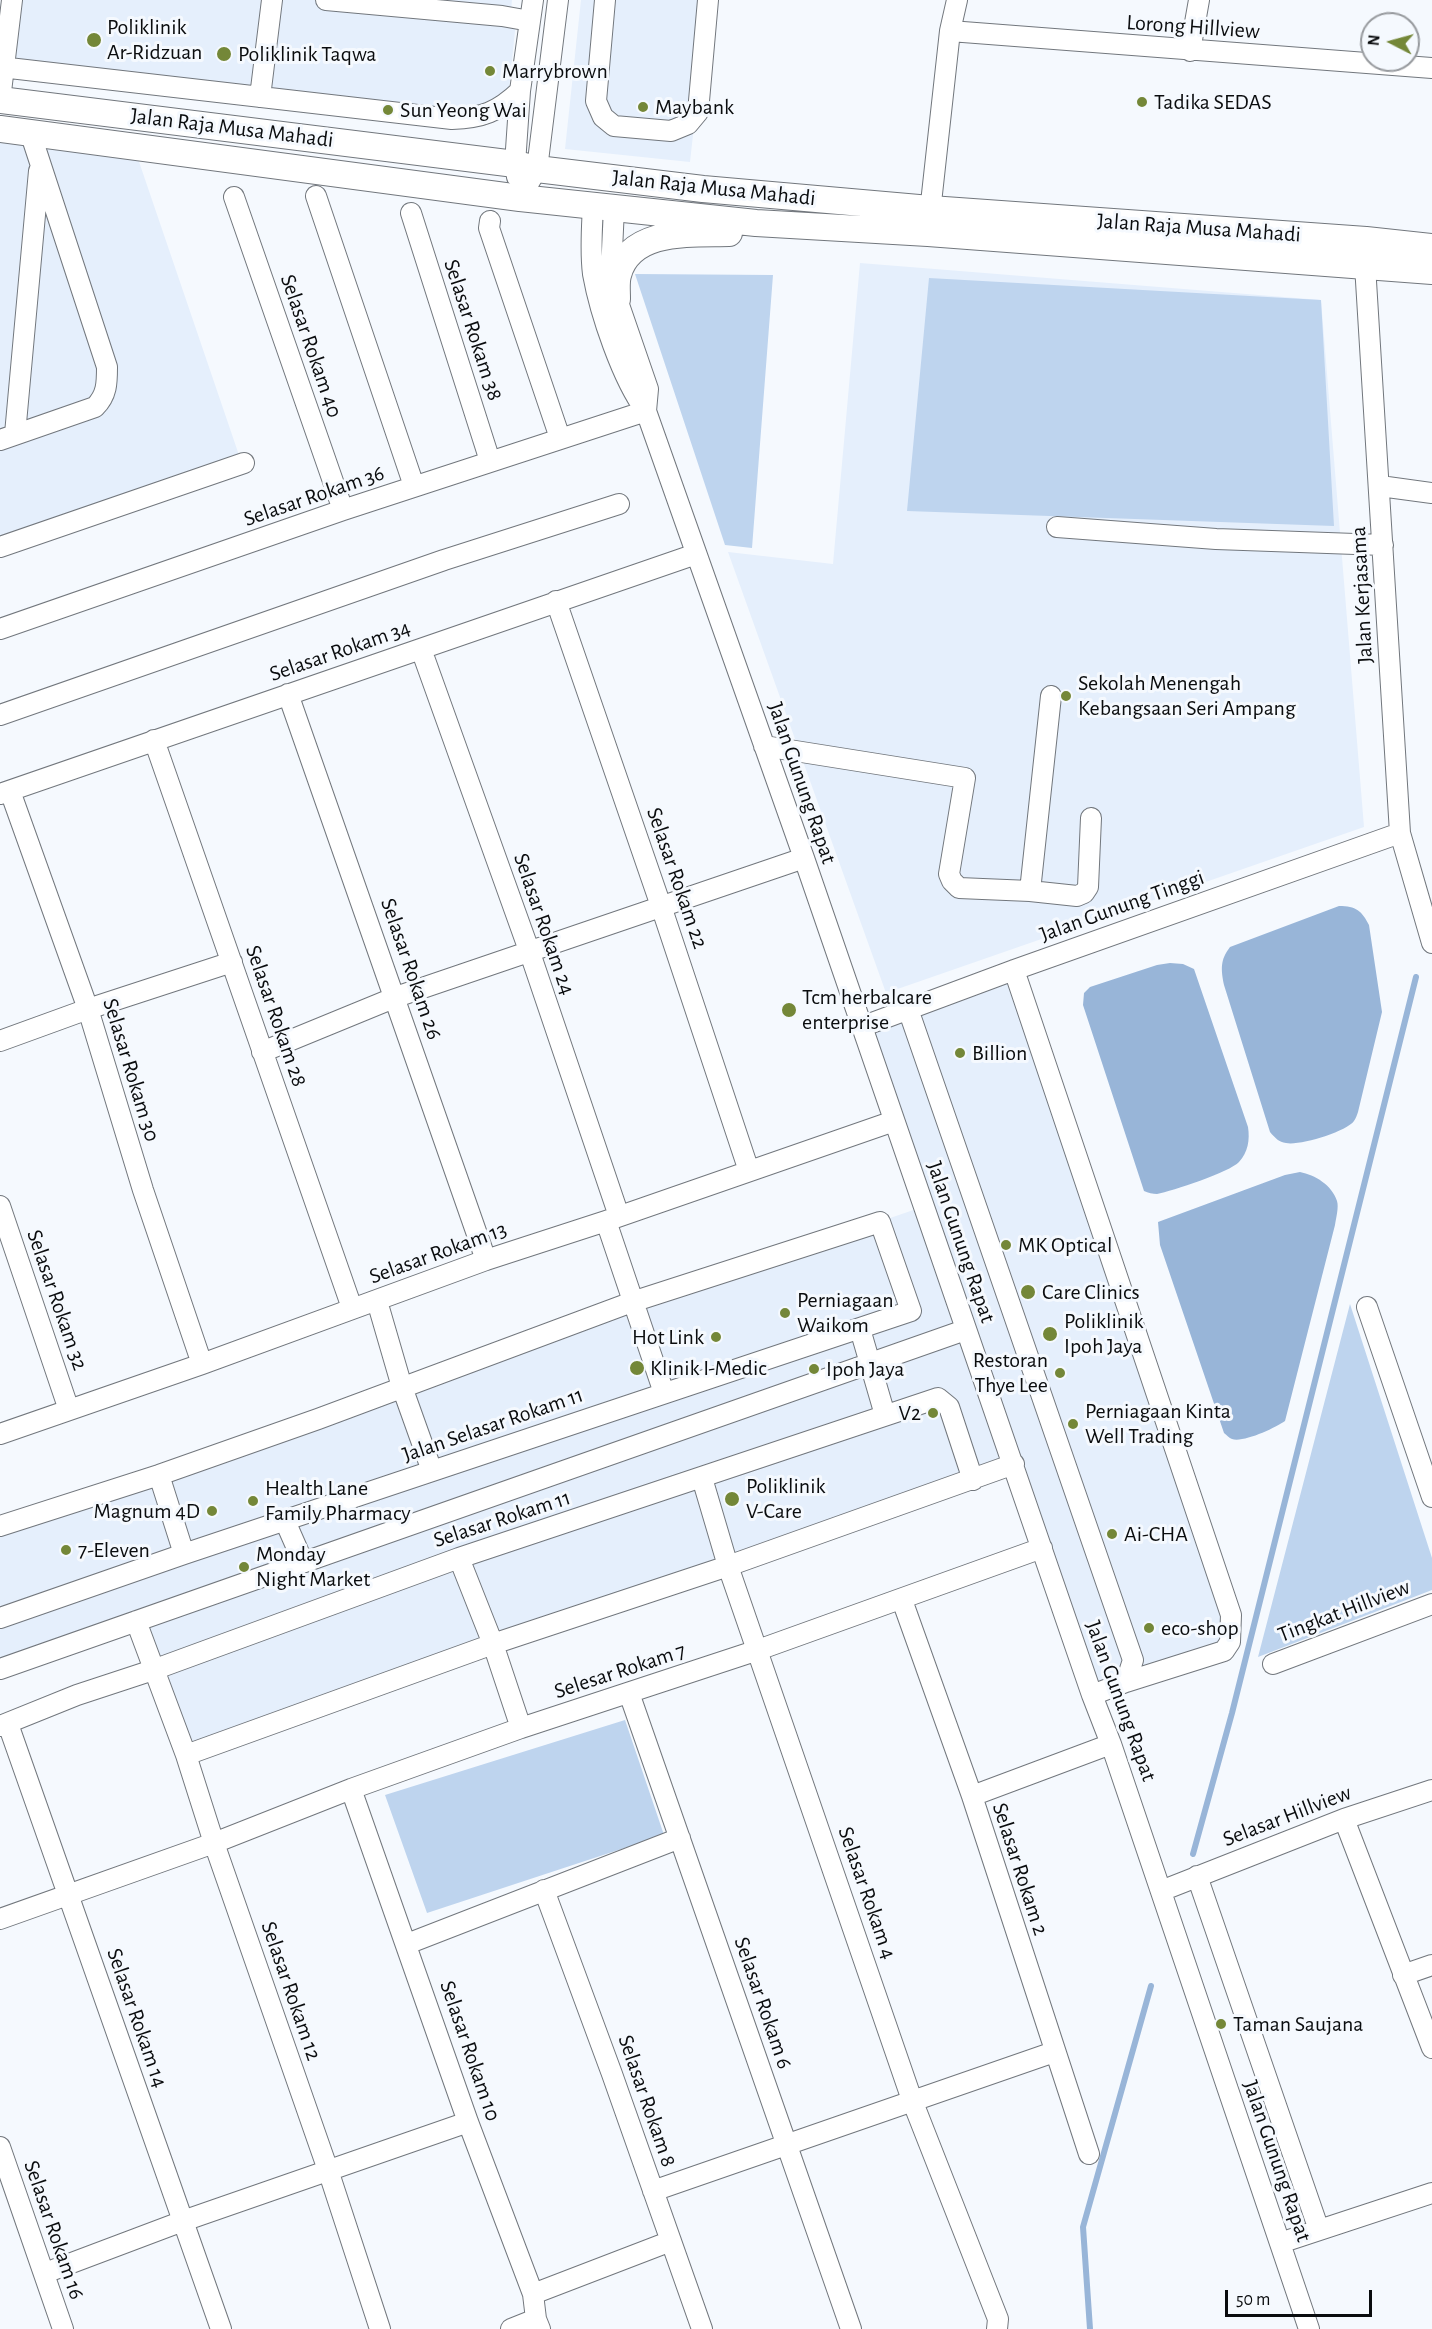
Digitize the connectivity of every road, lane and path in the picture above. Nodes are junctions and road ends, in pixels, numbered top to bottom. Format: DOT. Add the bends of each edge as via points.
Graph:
graph roads {
  1 [pos="12,0"];
  2 [pos="272,0"];
  3 [pos="326,0"];
  4 [pos="533,0"];
  5 [pos="558,0"];
  6 [pos="605,0"];
  7 [pos="708,0"];
  8 [pos="957,0"];
  9 [pos="1199,0"];
  10 [pos="530,21"];
  11 [pos="950,31"];
  12 [pos="1190,51"];
  13 [pos="2,68"];
  14 [pos="1432,69"];
  15 [pos="520,91"];
  16 [pos="260,97"];
  17 [pos="0,100"];
  18 [pos="0,129"];
  19 [pos="30,132"];
  20 [pos="39,163"];
  21 [pos="526,167"];
  22 [pos="636,180"];
  23 [pos="316,196"];
  24 [pos="234,197"];
  25 [pos="520,198"];
  26 [pos="604,202"];
  27 [pos="411,213"];
  28 [pos="490,221"];
  29 [pos="929,221"];
  30 [pos="756,223"];
  31 [pos="1432,247"];
  32 [pos="1365,252"];
  33 [pos="1432,271"];
  34 [pos="617,299"];
  35 [pos="646,411"];
  36 [pos="7,437"];
  37 [pos="560,438"];
  38 [pos="490,461"];
  39 [pos="244,462"];
  40 [pos="414,486"];
  41 [pos="1380,486"];
  42 [pos="1432,493"];
  43 [pos="619,504"];
  44 [pos="343,510"];
  45 [pos="1057,527"];
  46 [pos="1383,545"];
  47 [pos="0,547"];
  48 [pos="696,554"];
  49 [pos="556,601"];
  50 [pos="0,629"];
  51 [pos="421,649"];
  52 [pos="288,694"];
  53 [pos="1051,696"];
  54 [pos="0,715"];
  55 [pos="154,740"];
  56 [pos="764,746"];
  57 [pos="5,792"];
  58 [pos="1091,818"];
  59 [pos="1400,833"];
  60 [pos="804,858"];
  61 [pos="1030,891"];
  62 [pos="662,906"];
  63 [pos="1432,944"];
  64 [pos="530,953"];
  65 [pos="232,962"];
  66 [pos="1014,970"];
  67 [pos="396,997"];
  68 [pos="88,1009"];
  69 [pos="908,1009"];
  70 [pos="861,1027"];
  71 [pos="0,1041"];
  72 [pos="262,1052"];
  73 [pos="894,1121"];
  74 [pos="749,1171"];
  75 [pos="0,1206"];
  76 [pos="613,1218"];
  77 [pos="486,1260"];
  78 [pos="377,1301"];
  79 [pos="632,1302"];
  80 [pos="1367,1307"];
  81 [pos="352,1308"];
  82 [pos="860,1329"];
  83 [pos="965,1330"];
  84 [pos="870,1363"];
  85 [pos="202,1364"];
  86 [pos="402,1387"];
  87 [pos="664,1393"];
  88 [pos="69,1410"];
  89 [pos="885,1415"];
  90 [pos="0,1434"];
  91 [pos="1014,1464"];
  92 [pos="432,1471"];
  93 [pos="159,1475"];
  94 [pos="702,1478"];
  95 [pos="973,1480"];
  96 [pos="1432,1497"];
  97 [pos="285,1521"];
  98 [pos="0,1526"];
  99 [pos="1042,1548"];
  100 [pos="184,1554"];
  101 [pos="459,1558"];
  102 [pos="303,1562"];
  103 [pos="728,1566"];
  104 [pos="902,1600"];
  105 [pos="1432,1604"];
  106 [pos="0,1618"];
  107 [pos="136,1621"];
  108 [pos="493,1644"];
  109 [pos="758,1650"];
  110 [pos="1273,1664"];
  111 [pos="0,1670"];
  112 [pos="153,1670"];
  113 [pos="1126,1682"];
  114 [pos="629,1693"];
  115 [pos="1092,1695"];
  116 [pos="4,1725"];
  117 [pos="521,1728"];
  118 [pos="1111,1744"];
  119 [pos="186,1755"];
  120 [pos="351,1789"];
  121 [pos="1432,1790"];
  122 [pos="972,1796"];
  123 [pos="1344,1819"];
  124 [pos="680,1838"];
  125 [pos="214,1843"];
  126 [pos="1197,1876"];
  127 [pos="544,1890"];
  128 [pos="1161,1891"];
  129 [pos="69,1894"];
  130 [pos="0,1919"];
  131 [pos="407,1944"];
  132 [pos="1432,1965"];
  133 [pos="1404,1975"];
  134 [pos="1432,2048"];
  135 [pos="1054,2052"];
  136 [pos="912,2100"];
  137 [pos="468,2122"];
  138 [pos="788,2144"];
  139 [pos="0,2147"];
  140 [pos="1089,2154"];
  141 [pos="328,2170"];
  142 [pos="653,2191"];
  143 [pos="1432,2193"];
  144 [pos="183,2221"];
  145 [pos="1318,2230"];
  146 [pos="671,2241"];
  147 [pos="1280,2243"];
  148 [pos="45,2273"];
  149 [pos="533,2294"];
  150 [pos="538,2324"];
  151 [pos="997,2324"];
  152 [pos="63,2329"];
  153 [pos="221,2329"];
  154 [pos="380,2329"];
  155 [pos="511,2329"];
  156 [pos="702,2329"];
  157 [pos="851,2329"];
  158 [pos="1309,2329"];
  1 -- 13 [label="street"];
  2 -- 16 [label="street"];
  3 -- 10 [label="street"];
  4 -- 10 [label="street"];
  5 -- 21 [label="street"];
  6 -- 7 [label="street" via="596,101 603,117 615,126 671,131 688,124 698,112"];
  8 -- 11 [label="street"];
  9 -- 12 [label="street"];
  10 -- 15 [label="street"];
  11 -- 12 [label="street, Lorong Hillview"];
  11 -- 29 [label="street"];
  12 -- 14 [label="street, Lorong Hillview"];
  13 -- 16 [label="street"];
  13 -- 17 [label="street"];
  15 -- 16 [label="street" via="506,105 489,113 452,119"];
  15 -- 21 [label="street"];
  17 -- 21 [label="main road, Jalan Raja Musa Mahadi"];
  18 -- 19 [label="main road, Jalan Raja Musa Mahadi"];
  19 -- 20 [label="street"];
  19 -- 25 [label="main road, Jalan Raja Musa Mahadi"];
  20 -- 36 [label="street"];
  20 -- 36 [label="street" via="107,367 107,379 102,399 95,407"];
  21 -- 22 [label="main road, Jalan Raja Musa Mahadi"];
  21 -- 25 [label="street"];
  21 -- 26 [label="main road"];
  22 -- 26 [label="main road"];
  22 -- 29 [label="main road, Jalan Raja Musa Mahadi"];
  23 -- 40 [label="street"];
  24 -- 44 [label="street, Selasar Rokam 40"];
  25 -- 26 [label="main road, Jalan Raja Musa Mahadi"];
  26 -- 30 [label="main road, Jalan Raja Musa Mahadi"];
  26 -- 34 [label="street, Jalan Gunung Rapat"];
  26 -- 35 [label="street, Jalan Gunung Rapat" via="591,242 593,273 603,314 633,394"];
  27 -- 38 [label="street, Selasar Rokam 38"];
  28 -- 37 [label="street" via="489,228"];
  29 -- 30 [label="main road, Jalan Raja Musa Mahadi"];
  29 -- 32 [label="main road, Jalan Raja Musa Mahadi"];
  30 -- 34 [label="main road" via="742,232 652,238 623,263 617,276"];
  31 -- 32 [label="main road, Jalan Raja Musa Mahadi"];
  32 -- 33 [label="main road, Jalan Raja Musa Mahadi"];
  32 -- 41 [label="street, Jalan Kerjasama"];
  34 -- 35 [label="street, Jalan Gunung Rapat" via="648,389"];
  35 -- 37 [label="street, Selasar Rokam 36"];
  35 -- 48 [label="street, Jalan Gunung Rapat"];
  37 -- 38 [label="street, Selasar Rokam 36"];
  38 -- 40 [label="street, Selasar Rokam 36"];
  39 -- 47 [label="street"];
  40 -- 44 [label="street, Selasar Rokam 36"];
  41 -- 42 [label="street"];
  41 -- 46 [label="street, Jalan Kerjasama"];
  43 -- 54 [label="street" via="444,560"];
  44 -- 50 [label="street, Selasar Rokam 36"];
  45 -- 46 [label="street" via="1216,539"];
  46 -- 59 [label="street, Jalan Kerjasama"];
  48 -- 49 [label="street, Selasar Rokam 34"];
  48 -- 56 [label="street, Jalan Gunung Rapat"];
  49 -- 51 [label="street, Selasar Rokam 34"];
  49 -- 62 [label="street, Selasar Rokam 22"];
  51 -- 52 [label="street, Selasar Rokam 34"];
  51 -- 64 [label="street, Selasar Rokam 24"];
  52 -- 55 [label="street, Selasar Rokam 34"];
  52 -- 67 [label="street, Selasar Rokam 26"];
  53 -- 61 [label="street"];
  55 -- 57 [label="street, Selasar Rokam 34"];
  55 -- 65 [label="street, Selasar Rokam 28"];
  56 -- 60 [label="street, Jalan Gunung Rapat"];
  56 -- 61 [label="street" via="965,778 949,874 952,882 959,888"];
  57 -- 68 [label="street, Selasar Rokam 30"];
  58 -- 61 [label="street" via="1088,887 1084,893 1077,896"];
  59 -- 63 [label="street, Jalan Kerjasama"];
  59 -- 66 [label="street, Jalan Gunung Tinggi"];
  60 -- 62 [label="street"];
  60 -- 70 [label="street, Jalan Gunung Rapat"];
  62 -- 64 [label="street"];
  62 -- 74 [label="street, Selasar Rokam 22"];
  64 -- 67 [label="street"];
  64 -- 76 [label="street, Selasar Rokam 24"];
  65 -- 68 [label="street"];
  65 -- 72 [label="street, Selasar Rokam 28"];
  66 -- 69 [label="street, Jalan Gunung Tinggi"];
  66 -- 113 [label="street" via="1231,1615 1230,1642 1224,1651"];
  67 -- 72 [label="street"];
  67 -- 77 [label="street, Selasar Rokam 26"];
  68 -- 71 [label="street"];
  68 -- 85 [label="street, Selasar Rokam 30"];
  69 -- 70 [label="street, Jalan Gunung Tinggi"];
  69 -- 113 [label="street" via="1133,1660"];
  70 -- 73 [label="street, Jalan Gunung Rapat"];
  72 -- 81 [label="street, Selasar Rokam 28"];
  73 -- 74 [label="street, Selasar Rokam 13"];
  73 -- 83 [label="street, Jalan Gunung Rapat"];
  74 -- 76 [label="street, Selasar Rokam 13"];
  75 -- 88 [label="street, Selasar Rokam 32"];
  76 -- 77 [label="street, Selasar Rokam 13"];
  76 -- 79 [label="street, Selasar Rokam 24"];
  77 -- 78 [label="street, Selasar Rokam 13"];
  78 -- 81 [label="street, Selasar Rokam 13"];
  78 -- 86 [label="street"];
  79 -- 82 [label="street, Jalan Selasar Rokam 11" via="880,1222 911,1311"];
  79 -- 86 [label="street"];
  79 -- 87 [label="street, Selasar Rokam 24"];
  80 -- 96 [label="street"];
  81 -- 85 [label="street, Selasar Rokam 13"];
  82 -- 84 [label="street"];
  82 -- 87 [label="street, Jalan Selasar Rokam 11"];
  83 -- 84 [label="street, Selasar Rokam 11"];
  83 -- 91 [label="street, Jalan Gunung Rapat"];
  84 -- 89 [label="street"];
  84 -- 102 [label="street, Selasar Rokam 11"];
  85 -- 88 [label="street, Selasar Rokam 13"];
  86 -- 92 [label="street"];
  86 -- 93 [label="street"];
  87 -- 92 [label="street, Jalan Selasar Rokam 11"];
  88 -- 90 [label="street, Selasar Rokam 13"];
  89 -- 94 [label="street, Selasar Rokam 11"];
  89 -- 95 [label="street, Selasar Rokam 11" via="938,1398 949,1407"];
  91 -- 95 [label="street"];
  91 -- 99 [label="street, Jalan Gunung Rapat"];
  92 -- 97 [label="street, Jalan Selasar Rokam 11"];
  93 -- 98 [label="street"];
  93 -- 100 [label="street"];
  94 -- 101 [label="street, Selasar Rokam 11"];
  94 -- 103 [label="street, Selasar Rokam 4"];
  95 -- 103 [label="street"];
  97 -- 100 [label="street, Jalan Selasar Rokam 11"];
  97 -- 102 [label="street"];
  99 -- 104 [label="street, Selesar Rokam 7"];
  99 -- 115 [label="street, Jalan Gunung Rapat"];
  100 -- 106 [label="street, Jalan Selasar Rokam 11"];
  101 -- 108 [label="street"];
  101 -- 112 [label="street, Selasar Rokam 11"];
  102 -- 107 [label="street, Selasar Rokam 11"];
  103 -- 108 [label="street"];
  103 -- 109 [label="street, Selasar Rokam 4"];
  104 -- 109 [label="street, Selesar Rokam 7"];
  104 -- 122 [label="street, Selasar Rokam 2"];
  105 -- 110 [label="street, Tingkat Hillview"];
  107 -- 111 [label="street, Selasar Rokam 11"];
  107 -- 112 [label="street, Selasar Rokam 12"];
  108 -- 117 [label="street"];
  108 -- 119 [label="street"];
  109 -- 114 [label="street, Selesar Rokam 7"];
  109 -- 136 [label="street, Selasar Rokam 4"];
  112 -- 116 [label="street, Selasar Rokam 11"];
  112 -- 119 [label="street, Selasar Rokam 12"];
  113 -- 115 [label="street"];
  114 -- 117 [label="street, Selesar Rokam 7"];
  114 -- 124 [label="street, Selasar Rokam 6"];
  115 -- 118 [label="street, Jalan Gunung Rapat"];
  116 -- 129 [label="street, Selasar Rokam 14"];
  117 -- 120 [label="street, Selesar Rokam 7"];
  118 -- 122 [label="street"];
  118 -- 128 [label="street, Jalan Gunung Rapat"];
  119 -- 125 [label="street, Selasar Rokam 12"];
  120 -- 125 [label="street, Selesar Rokam 7"];
  120 -- 131 [label="street, Selasar Rokam 10"];
  121 -- 123 [label="street, Selasar Hillview"];
  122 -- 135 [label="street, Selasar Rokam 2"];
  123 -- 126 [label="street, Selasar Hillview"];
  123 -- 133 [label="street"];
  124 -- 127 [label="street"];
  124 -- 138 [label="street, Selasar Rokam 6"];
  125 -- 129 [label="street, Selesar Rokam 7"];
  125 -- 141 [label="street, Selasar Rokam 12"];
  126 -- 128 [label="street, Selasar Hillview"];
  126 -- 145 [label="street"];
  127 -- 131 [label="street"];
  127 -- 142 [label="street, Selasar Rokam 8"];
  128 -- 147 [label="street, Jalan Gunung Rapat"];
  129 -- 130 [label="street, Selesar Rokam 7"];
  129 -- 144 [label="street, Selasar Rokam 14"];
  131 -- 137 [label="street, Selasar Rokam 10"];
  132 -- 133 [label="street"];
  133 -- 134 [label="street"];
  135 -- 136 [label="street"];
  135 -- 140 [label="street, Selasar Rokam 2"];
  136 -- 138 [label="street"];
  136 -- 151 [label="street, Selasar Rokam 4"];
  137 -- 141 [label="street"];
  137 -- 149 [label="street, Selasar Rokam 10"];
  138 -- 142 [label="street"];
  138 -- 157 [label="street, Selasar Rokam 6"];
  139 -- 148 [label="street, Selasar Rokam 16"];
  141 -- 144 [label="street"];
  141 -- 154 [label="street, Selasar Rokam 12"];
  142 -- 146 [label="street, Selasar Rokam 8"];
  143 -- 145 [label="street"];
  144 -- 148 [label="street"];
  144 -- 153 [label="street, Selasar Rokam 14"];
  145 -- 147 [label="street"];
  146 -- 149 [label="street"];
  146 -- 156 [label="street, Selasar Rokam 8"];
  147 -- 158 [label="street, Jalan Gunung Rapat"];
  148 -- 152 [label="street, Selasar Rokam 16"];
  149 -- 150 [label="street, Selasar Rokam 10"];
  150 -- 155 [label="street"];
}
